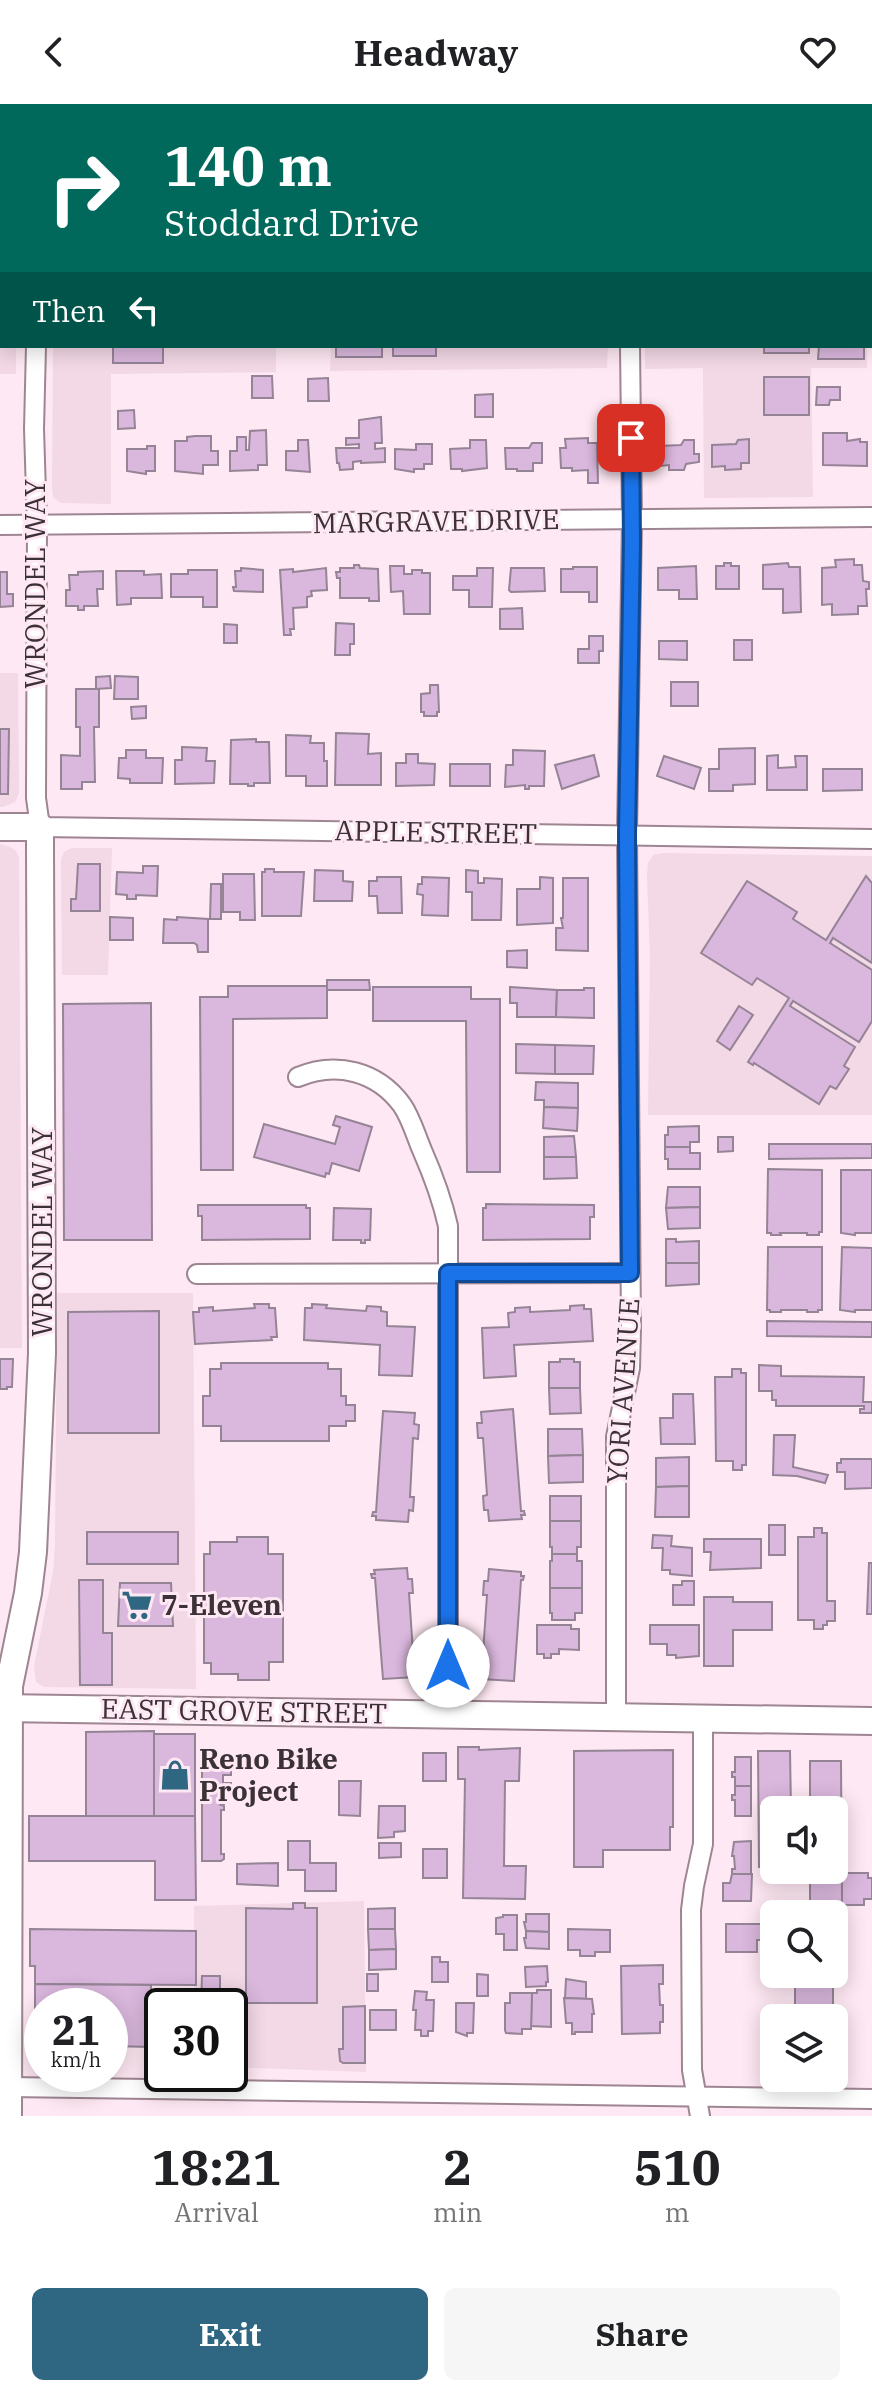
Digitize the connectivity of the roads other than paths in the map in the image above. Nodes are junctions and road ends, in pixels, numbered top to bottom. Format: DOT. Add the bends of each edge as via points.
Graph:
graph roads {
  1 [pos="36,348"];
  2 [pos="630,348"];
  3 [pos="872,517"];
  4 [pos="632,519"];
  5 [pos="0,525"];
  6 [pos="37,525"];
  7 [pos="0,827"];
  8 [pos="40,827"];
  9 [pos="627,834"];
  10 [pos="872,839"];
  11 [pos="298,1077"];
  12 [pos="448,1273"];
  13 [pos="630,1273"];
  14 [pos="197,1274"];
  15 [pos="4,1708"];
  16 [pos="448,1715"];
  17 [pos="616,1717"];
  18 [pos="703,1718"];
  19 [pos="872,1721"];
  20 [pos="5,2004"];
  21 [pos="9,2087"];
  22 [pos="696,2096"];
  23 [pos="872,2099"];
  24 [pos="8,2116"];
  25 [pos="700,2116"];
  1 -- 6 [label="street, WRONDEL WAY"];
  2 -- 4 [label="street, YORI AVENUE"];
  3 -- 4 [label="street, MARGRAVE DRIVE"];
  4 -- 6 [label="street, MARGRAVE DRIVE"];
  4 -- 9 [label="street, YORI AVENUE"];
  5 -- 6 [label="street, MARGRAVE DRIVE"];
  6 -- 8 [label="street, WRONDEL WAY"];
  7 -- 8 [label="street, APPLE STREET"];
  8 -- 9 [label="street, APPLE STREET"];
  8 -- 15 [label="street, WRONDEL WAY" via="42,1353 33,1552"];
  9 -- 10 [label="street, APPLE STREET"];
  9 -- 13 [label="street, YORI AVENUE"];
  11 -- 12 [label="street" via="314,1070 354,1071 391,1092 404,1108 442,1199"];
  12 -- 13 [label="street"];
  12 -- 14 [label="street"];
  12 -- 16 [label="street"];
  13 -- 17 [label="street, YORI AVENUE" via="630,1368 616,1437"];
  15 -- 16 [label="street, EAST GROVE STREET"];
  15 -- 20 [label="street, WRONDEL WAY"];
  16 -- 17 [label="street, EAST GROVE STREET"];
  17 -- 18 [label="street, EAST GROVE STREET"];
  18 -- 19 [label="street, EAST GROVE STREET"];
  18 -- 22 [label="street" via="704,1832 691,1910"];
  20 -- 21 [label="street, WRONDEL WAY"];
  21 -- 22 [label="street"];
  21 -- 24 [label="street, WRONDEL WAY"];
  22 -- 23 [label="street"];
  22 -- 25 [label="street"];
}
